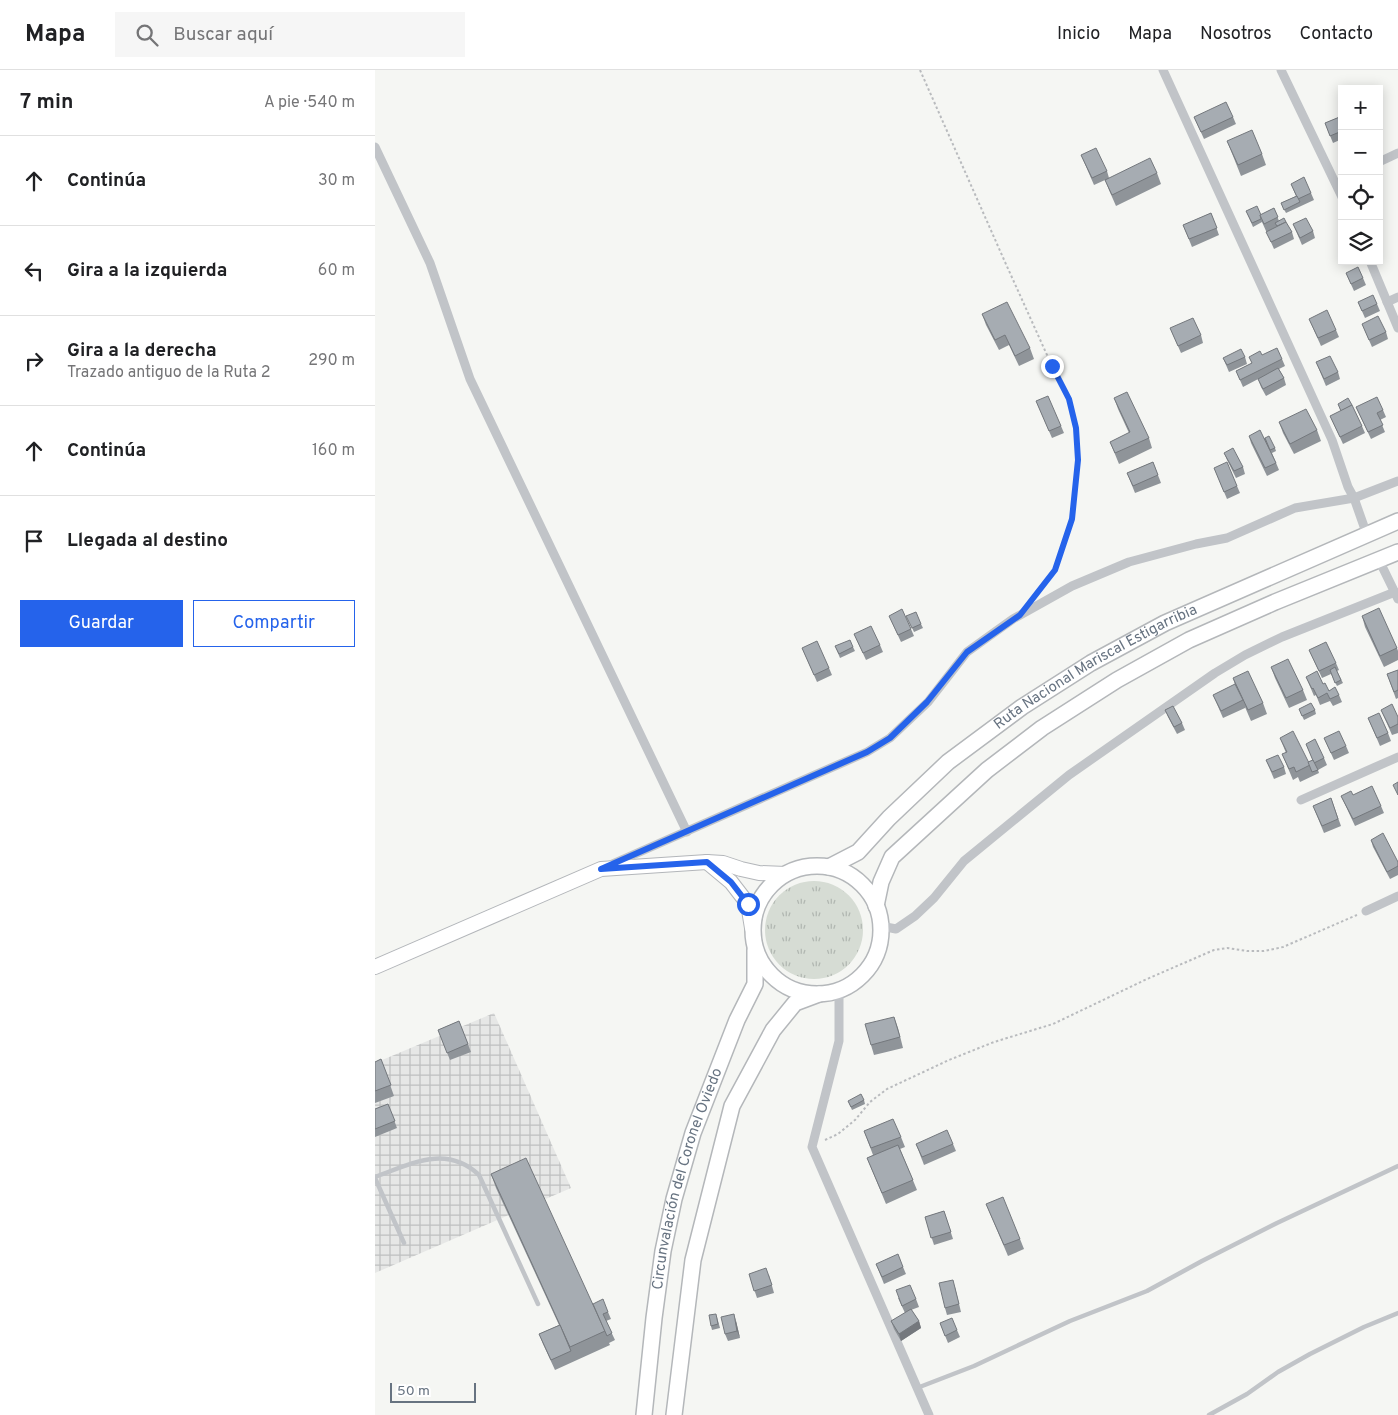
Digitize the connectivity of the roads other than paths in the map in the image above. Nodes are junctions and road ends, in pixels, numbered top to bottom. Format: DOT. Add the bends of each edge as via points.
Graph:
graph roads {
  1 [pos="1163,70"];
  2 [pos="1281,70"];
  3 [pos="375,147"];
  4 [pos="1398,153"];
  5 [pos="1383,160"];
  6 [pos="1338,180"];
  7 [pos="1372,265"];
  8 [pos="1398,297"];
  9 [pos="1387,302"];
  10 [pos="1398,328"];
  11 [pos="1398,481"];
  12 [pos="1354,498"];
  13 [pos="1398,521"];
  14 [pos="1367,534"];
  15 [pos="1398,552"];
  16 [pos="1379,560"];
  17 [pos="1396,589"];
  18 [pos="1398,757"];
  19 [pos="1301,800"];
  20 [pos="687,832"];
  21 [pos="707,862"];
  22 [pos="829,867"];
  23 [pos="601,869"];
  24 [pos="786,874"];
  25 [pos="1398,896"];
  26 [pos="876,906"];
  27 [pos="1366,911"];
  28 [pos="881,926"];
  29 [pos="752,928"];
  30 [pos="755,950"];
  31 [pos="375,967"];
  32 [pos="839,990"];
  33 [pos="819,994"];
  34 [pos="1398,1166"];
  35 [pos="375,1177"];
  36 [pos="404,1243"];
  37 [pos="538,1304"];
  38 [pos="1398,1313"];
  39 [pos="917,1388"];
  40 [pos="643,1415"];
  41 [pos="674,1415"];
  42 [pos="929,1415"];
  43 [pos="1209,1415"];
  1 -- 12 [label="street" via="1332,440"];
  2 -- 6 [label="street"];
  3 -- 20 [label="street" via="430,263 470,379"];
  4 -- 5 [label="street"];
  7 -- 9 [label="street"];
  8 -- 9 [label="street"];
  9 -- 10 [label="street"];
  11 -- 12 [label="street"];
  12 -- 14 [label="street"];
  12 -- 20 [label="street" via="1295,508 1227,538 1129,562 1072,586 1020,615 967,652 927,702 890,738 867,752"];
  13 -- 14 [label="highway, Ruta Nacional Mariscal Estigarribia"];
  14 -- 22 [label="highway, Ruta Nacional Mariscal Estigarribia" via="1165,623 1091,663 948,762 858,852"];
  15 -- 16 [label="highway, Ruta Nacional Mariscal Estigarribia"];
  16 -- 17 [label="street"];
  16 -- 26 [label="highway, Ruta Nacional Mariscal Estigarribia" via="1189,640 1117,680 1042,728 987,770 892,857 881,882"];
  17 -- 28 [label="street" via="1282,637 1215,673 1062,781 963,861 915,916 896,929"];
  18 -- 19 [label="street"];
  20 -- 23 [label="street"];
  21 -- 23 [label="main road"];
  21 -- 24 [label="main road" via="759,873"];
  21 -- 29 [label="main road" via="731,882 748,904"];
  22 -- 24 [label="highway" via="807,867"];
  22 -- 26 [label="highway" via="849,874 860,883"];
  23 -- 31 [label="main road"];
  24 -- 29 [label="highway" via="768,888 757,906"];
  25 -- 27 [label="street"];
  26 -- 28 [label="highway"];
  28 -- 32 [label="highway" via="879,946 871,964 857,980"];
  29 -- 30 [label="highway"];
  30 -- 33 [label="highway" via="765,968 780,983 799,992"];
  30 -- 40 [label="highway, Circunvalación del Coronel Oviedo" via="755,984 737,1020 693,1133 674,1199 663,1251"];
  32 -- 33 [label="highway"];
  32 -- 39 [label="street" via="839,1041 812,1147"];
  33 -- 41 [label="highway, Circunvalación del Coronel Oviedo" via="795,1003 773,1030 732,1106 693,1260"];
  34 -- 39 [label="lane" via="1277,1223 1147,1291"];
  35 -- 36 [label="lane"];
  35 -- 37 [label="lane" via="423,1159 456,1160 470,1166 479,1175"];
  38 -- 43 [label="lane" via="1309,1354"];
  39 -- 42 [label="street"];
}
